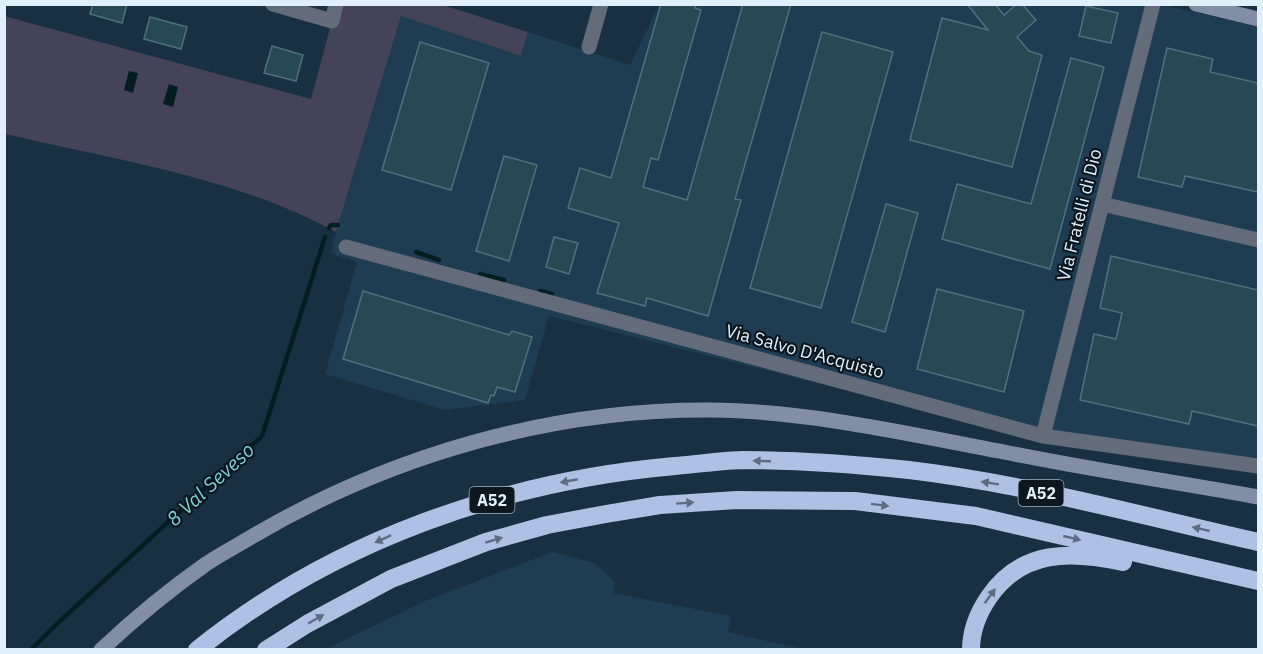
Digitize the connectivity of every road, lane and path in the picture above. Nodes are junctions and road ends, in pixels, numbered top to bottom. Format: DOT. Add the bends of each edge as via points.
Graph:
graph roads {
  1 [pos="273,4"];
  2 [pos="336,4"];
  3 [pos="601,4"];
  4 [pos="1153,4"];
  5 [pos="1197,4"];
  6 [pos="1258,19"];
  7 [pos="589,47"];
  8 [pos="1102,204"];
  9 [pos="1258,240"];
  10 [pos="346,247"];
  11 [pos="1042,436"];
  12 [pos="1258,466"];
  13 [pos="1258,497"];
  14 [pos="1258,542"];
  15 [pos="1258,583"];
  16 [pos="100,650"];
  17 [pos="197,650"];
  18 [pos="266,650"];
  19 [pos="971,650"];
  1 -- 2 [label="street" via="332,21"];
  3 -- 7 [label="street"];
  4 -- 8 [label="street, Via Fratelli di Dio"];
  5 -- 6 [label="main road"];
  8 -- 9 [label="street"];
  8 -- 11 [label="street, Via Fratelli di Dio"];
  10 -- 11 [label="street, Via Salvo D'Acquisto"];
  11 -- 12 [label="street, Via Salvo D'Acquisto"];
  13 -- 16 [label="main road" via="906,433 783,415 711,410 637,413 553,424 455,447 363,480 282,519 208,563"];
  14 -- 17 [label="highway, A52, one-way" via="1014,487 910,470 740,460 627,470 526,489 384,537 258,605"];
  18 -- 15 [label="highway, A52, one-way" via="316,618 391,579 486,542 547,525 660,505 736,500 855,501 976,516"];
  19 -- 15 [label="highway, one-way" via="977,618 998,585 1016,570 1047,557 1088,556"];
}
